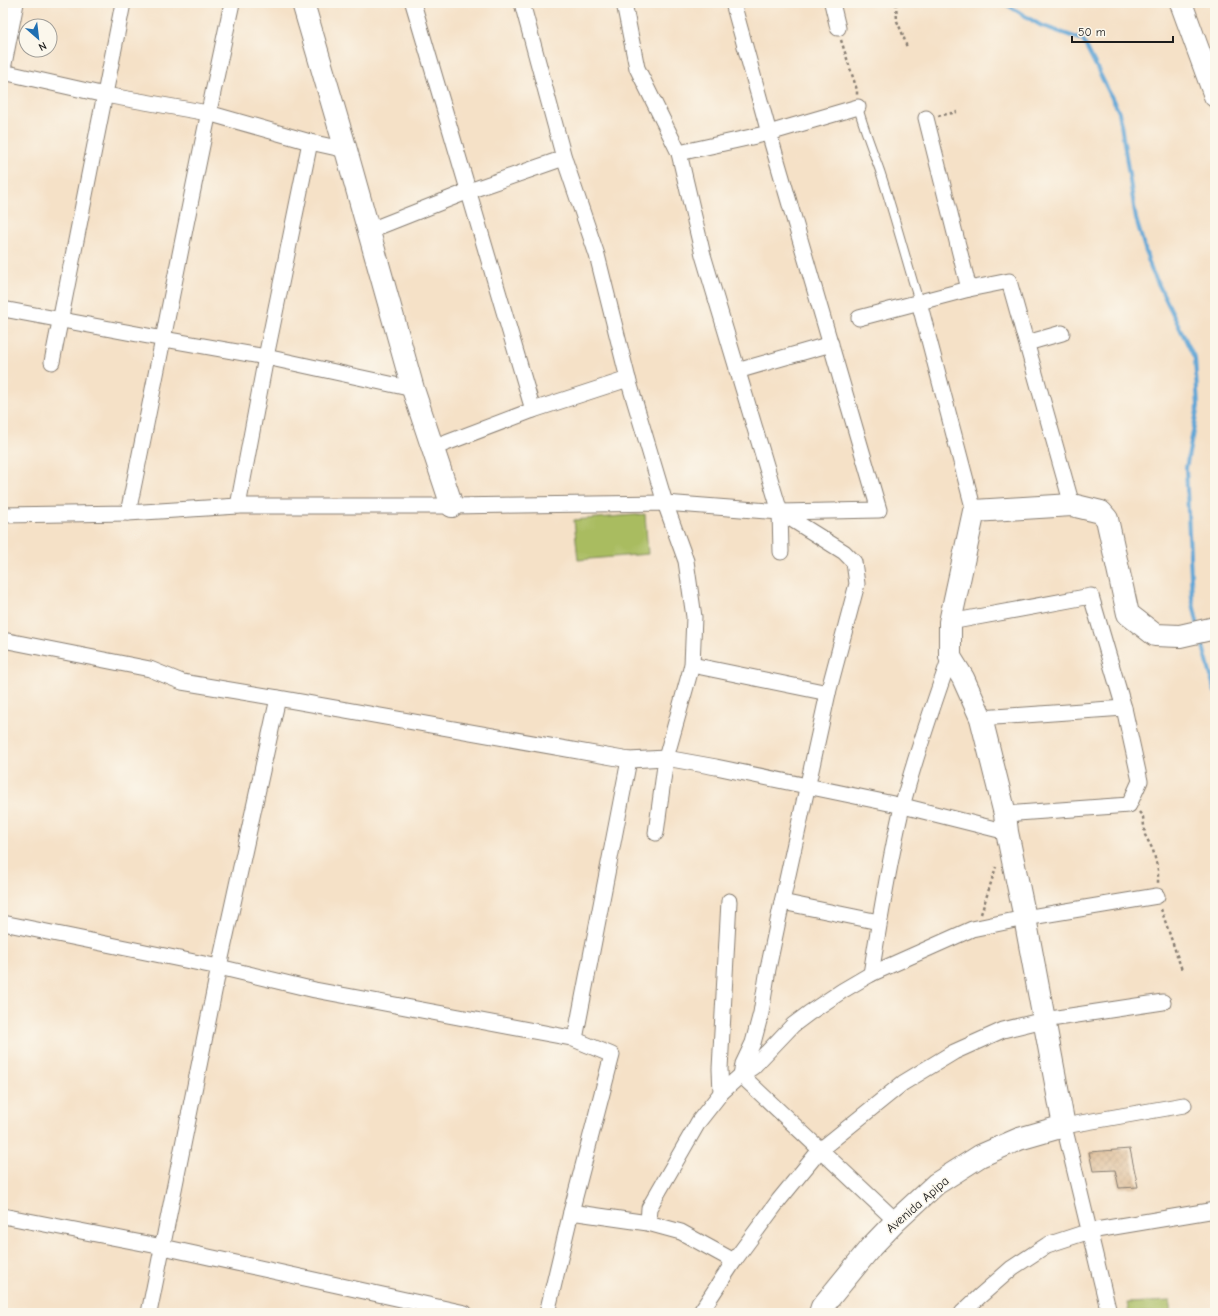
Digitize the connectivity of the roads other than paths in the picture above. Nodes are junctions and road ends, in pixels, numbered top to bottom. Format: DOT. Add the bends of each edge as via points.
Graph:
graph roads {
  1 [pos="16,3"];
  2 [pos="123,3"];
  3 [pos="232,3"];
  4 [pos="303,3"];
  5 [pos="413,3"];
  6 [pos="522,3"];
  7 [pos="624,3"];
  8 [pos="733,3"];
  9 [pos="832,3"];
  10 [pos="1180,3"];
  11 [pos="838,28"];
  12 [pos="3,70"];
  13 [pos="1213,83"];
  14 [pos="105,95"];
  15 [pos="858,107"];
  16 [pos="208,113"];
  17 [pos="926,118"];
  18 [pos="769,133"];
  19 [pos="310,142"];
  20 [pos="346,150"];
  21 [pos="679,154"];
  22 [pos="564,158"];
  23 [pos="469,191"];
  24 [pos="368,231"];
  25 [pos="969,289"];
  26 [pos="919,302"];
  27 [pos="3,309"];
  28 [pos="859,318"];
  29 [pos="60,320"];
  30 [pos="1062,333"];
  31 [pos="164,340"];
  32 [pos="1027,343"];
  33 [pos="831,344"];
  34 [pos="266,357"];
  35 [pos="52,362"];
  36 [pos="737,372"];
  37 [pos="628,379"];
  38 [pos="413,390"];
  39 [pos="533,410"];
  40 [pos="433,448"];
  41 [pos="665,503"];
  42 [pos="1072,505"];
  43 [pos="238,506"];
  44 [pos="452,506"];
  45 [pos="974,511"];
  46 [pos="780,512"];
  47 [pos="128,513"];
  48 [pos="3,515"];
  49 [pos="781,552"];
  50 [pos="950,622"];
  51 [pos="1215,628"];
  52 [pos="3,640"];
  53 [pos="950,656"];
  54 [pos="692,665"];
  55 [pos="828,693"];
  56 [pos="278,698"];
  57 [pos="1124,708"];
  58 [pos="981,718"];
  59 [pos="666,758"];
  60 [pos="629,760"];
  61 [pos="808,786"];
  62 [pos="903,806"];
  63 [pos="1006,823"];
  64 [pos="656,833"];
  65 [pos="1157,896"];
  66 [pos="730,901"];
  67 [pos="782,902"];
  68 [pos="1025,918"];
  69 [pos="879,922"];
  70 [pos="3,923"];
  71 [pos="219,967"];
  72 [pos="871,974"];
  73 [pos="1163,1002"];
  74 [pos="1044,1020"];
  75 [pos="574,1039"];
  76 [pos="740,1075"];
  77 [pos="721,1093"];
  78 [pos="1184,1106"];
  79 [pos="1064,1126"];
  80 [pos="820,1150"];
  81 [pos="1214,1210"];
  82 [pos="571,1212"];
  83 [pos="3,1216"];
  84 [pos="896,1221"];
  85 [pos="648,1223"];
  86 [pos="1090,1231"];
  87 [pos="163,1248"];
  88 [pos="734,1261"];
  89 [pos="150,1313"];
  90 [pos="465,1313"];
  91 [pos="547,1313"];
  92 [pos="700,1313"];
  93 [pos="820,1313"];
  94 [pos="962,1313"];
  95 [pos="1109,1313"];
  1 -- 12 [label="street"];
  2 -- 14 [label="street"];
  3 -- 16 [label="street"];
  4 -- 20 [label="street"];
  5 -- 23 [label="street"];
  6 -- 22 [label="street"];
  7 -- 21 [label="street" via="637,68"];
  8 -- 18 [label="street"];
  9 -- 11 [label="street"];
  10 -- 13 [label="street"];
  12 -- 14 [label="street"];
  14 -- 16 [label="street"];
  14 -- 29 [label="street"];
  15 -- 18 [label="street"];
  15 -- 26 [label="lane" via="888,196"];
  16 -- 19 [label="street"];
  16 -- 31 [label="street"];
  17 -- 25 [label="street"];
  18 -- 21 [label="street"];
  18 -- 33 [label="street"];
  19 -- 20 [label="street"];
  19 -- 34 [label="street"];
  20 -- 24 [label="street"];
  21 -- 36 [label="street" via="703,255"];
  22 -- 23 [label="street"];
  22 -- 37 [label="street" via="597,255"];
  23 -- 24 [label="street"];
  23 -- 39 [label="street"];
  24 -- 38 [label="street"];
  25 -- 26 [label="street"];
  25 -- 32 [label="street" via="1010,281"];
  26 -- 28 [label="street"];
  26 -- 45 [label="street"];
  27 -- 29 [label="street"];
  29 -- 31 [label="street"];
  29 -- 35 [label="street"];
  30 -- 32 [label="street"];
  31 -- 34 [label="street"];
  31 -- 47 [label="street"];
  32 -- 42 [label="street"];
  33 -- 36 [label="street"];
  33 -- 46 [label="street" via="879,510"];
  34 -- 38 [label="street"];
  34 -- 43 [label="street"];
  36 -- 46 [label="street"];
  37 -- 39 [label="street"];
  37 -- 41 [label="street"];
  38 -- 40 [label="street"];
  39 -- 40 [label="street"];
  40 -- 44 [label="street"];
  41 -- 44 [label="street"];
  41 -- 46 [label="street"];
  41 -- 54 [label="street" via="686,561 694,617"];
  42 -- 45 [label="street"];
  42 -- 51 [label="street" via="1101,512 1107,519 1128,614 1155,635 1180,636"];
  43 -- 44 [label="street"];
  43 -- 47 [label="street"];
  45 -- 50 [label="street"];
  46 -- 49 [label="street"];
  46 -- 55 [label="street" via="844,552 854,562 857,584"];
  47 -- 48 [label="street"];
  50 -- 53 [label="street"];
  50 -- 57 [label="street" via="1091,596"];
  52 -- 56 [label="street" via="150,669 182,682"];
  53 -- 58 [label="street"];
  53 -- 62 [label="street" via="924,732"];
  54 -- 55 [label="street"];
  54 -- 59 [label="street"];
  55 -- 61 [label="street"];
  56 -- 60 [label="street"];
  56 -- 71 [label="street"];
  57 -- 58 [label="street"];
  57 -- 63 [label="street" via="1140,781 1129,804"];
  58 -- 63 [label="street"];
  59 -- 60 [label="street"];
  59 -- 61 [label="street"];
  59 -- 64 [label="street"];
  60 -- 75 [label="street"];
  61 -- 62 [label="street"];
  61 -- 67 [label="street"];
  62 -- 63 [label="street"];
  62 -- 69 [label="street"];
  63 -- 68 [label="street"];
  65 -- 68 [label="street"];
  66 -- 77 [label="street" via="720,1069"];
  67 -- 69 [label="street"];
  67 -- 76 [label="street" via="761,1013 753,1043"];
  68 -- 72 [label="street" via="977,928"];
  68 -- 74 [label="street"];
  69 -- 72 [label="street"];
  70 -- 71 [label="street"];
  71 -- 75 [label="street" via="315,990"];
  71 -- 87 [label="street"];
  72 -- 76 [label="street" via="809,1012 753,1067"];
  73 -- 74 [label="street"];
  74 -- 79 [label="street"];
  74 -- 80 [label="street" via="1003,1030 954,1052 902,1082"];
  75 -- 82 [label="street" via="612,1054"];
  76 -- 77 [label="street"];
  76 -- 80 [label="street"];
  77 -- 85 [label="street" via="699,1121 649,1208"];
  78 -- 79 [label="street, Avenida Apipa"];
  79 -- 84 [label="street, Avenida Apipa" via="1019,1139 980,1156 936,1184"];
  79 -- 86 [label="street"];
  80 -- 84 [label="street"];
  80 -- 88 [label="street" via="778,1200"];
  81 -- 86 [label="street"];
  82 -- 85 [label="street"];
  82 -- 91 [label="street"];
  83 -- 87 [label="street"];
  84 -- 93 [label="street, Avenida Apipa" via="871,1247 822,1307"];
  85 -- 88 [label="street" via="681,1232"];
  86 -- 94 [label="street" via="1047,1245 1012,1268"];
  86 -- 95 [label="street"];
  87 -- 89 [label="street"];
  87 -- 90 [label="street"];
  88 -- 92 [label="street"];
}
